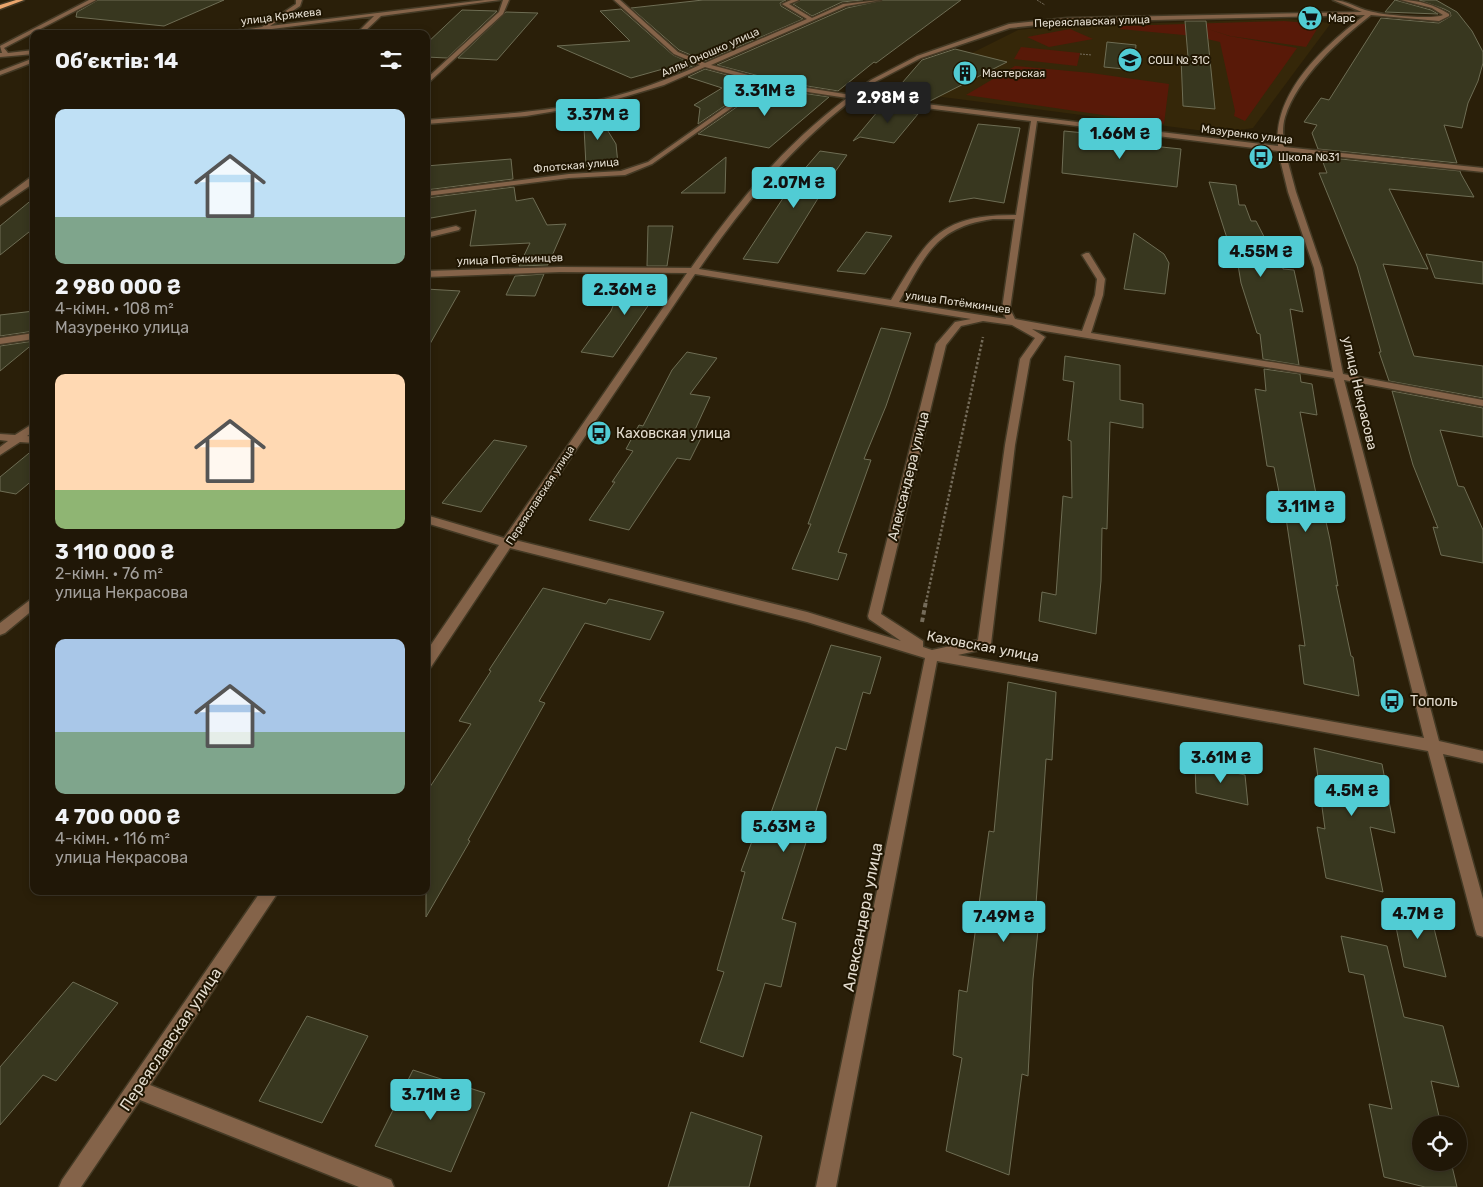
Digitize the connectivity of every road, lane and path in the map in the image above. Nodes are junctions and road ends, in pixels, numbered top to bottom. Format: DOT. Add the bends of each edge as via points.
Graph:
graph roads {
  1 [pos="21,0"];
  2 [pos="93,0"];
  3 [pos="299,0"];
  4 [pos="497,0"];
  5 [pos="506,0"];
  6 [pos="617,0"];
  7 [pos="796,0"];
  8 [pos="878,0"];
  9 [pos="1336,0"];
  10 [pos="1404,0"];
  11 [pos="1422,0"];
  12 [pos="0,7"];
  13 [pos="1434,7"];
  14 [pos="1370,13"];
  15 [pos="380,14"];
  16 [pos="812,20"];
  17 [pos="262,29"];
  18 [pos="35,30"];
  19 [pos="253,30"];
  20 [pos="363,30"];
  21 [pos="30,33"];
  22 [pos="30,52"];
  23 [pos="1080,54"];
  24 [pos="3,55"];
  25 [pos="1092,55"];
  26 [pos="30,62"];
  27 [pos="706,66"];
  28 [pos="0,73"];
  29 [pos="430,78"];
  30 [pos="759,81"];
  31 [pos="853,97"];
  32 [pos="1034,119"];
  33 [pos="430,122"];
  34 [pos="1282,149"];
  35 [pos="1483,170"];
  36 [pos="30,182"];
  37 [pos="430,193"];
  38 [pos="0,204"];
  39 [pos="1021,217"];
  40 [pos="456,228"];
  41 [pos="430,235"];
  42 [pos="1086,255"];
  43 [pos="695,271"];
  44 [pos="430,274"];
  45 [pos="893,304"];
  46 [pos="1009,315"];
  47 [pos="988,318"];
  48 [pos="985,330"];
  49 [pos="1086,334"];
  50 [pos="30,337"];
  51 [pos="0,341"];
  52 [pos="1339,376"];
  53 [pos="1483,403"];
  54 [pos="30,429"];
  55 [pos="0,437"];
  56 [pos="17,439"];
  57 [pos="30,440"];
  58 [pos="0,452"];
  59 [pos="430,520"];
  60 [pos="508,543"];
  61 [pos="30,605"];
  62 [pos="0,630"];
  63 [pos="926,651"];
  64 [pos="430,657"];
  65 [pos="1433,745"];
  66 [pos="1483,757"];
  67 [pos="268,895"];
  68 [pos="1483,929"];
  69 [pos="136,1089"];
  70 [pos="69,1187"];
  71 [pos="384,1187"];
  72 [pos="826,1187"];
  1 -- 12 [label="main road"];
  2 -- 18 [label="street"];
  3 -- 17 [label="street" via="298,5"];
  4 -- 15 [label="street, улица Кряжева"];
  5 -- 29 [label="street" via="501,13"];
  6 -- 27 [label="street, Мазуренко улица" via="676,53"];
  7 -- 16 [label="street" via="785,4"];
  8 -- 16 [label="street, Аллы Оношко улица" via="845,5"];
  9 -- 14 [label="street"];
  10 -- 13 [label="street"];
  11 -- 13 [label="street"];
  13 -- 14 [label="street" via="1447,15 1439,19 1424,19"];
  14 -- 31 [label="street, Переяславская улица" via="1067,20 1009,26 919,57 873,81"];
  14 -- 34 [label="street, улица Некрасова" via="1334,44 1298,88 1282,117"];
  15 -- 17 [label="street, улица Кряжева"];
  15 -- 20 [label="street"];
  16 -- 27 [label="street, Аллы Оношко улица"];
  17 -- 19 [label="street, улица Кряжева"];
  21 -- 24 [label="street" via="0,48"];
  22 -- 24 [label="street"];
  23 -- 25 [label="path"];
  26 -- 28 [label="street"];
  27 -- 30 [label="street, Мазуренко улица"];
  27 -- 33 [label="street, Аллы Оношко улица" via="662,84 604,101 526,114"];
  30 -- 31 [label="street, Мазуренко улица"];
  30 -- 37 [label="street, Флотская улица" via="748,94 650,164 622,173 569,176"];
  31 -- 32 [label="street, Мазуренко улица"];
  31 -- 43 [label="street, Переяславская улица" via="823,119 785,155 732,215"];
  32 -- 34 [label="street, Мазуренко улица"];
  32 -- 39 [label="street"];
  34 -- 35 [label="street, Мазуренко улица"];
  34 -- 52 [label="street, улица Некрасова" via="1290,186 1318,267"];
  36 -- 38 [label="street"];
  39 -- 45 [label="street" via="992,216 948,228 931,243"];
  39 -- 46 [label="street"];
  40 -- 41 [label="street"];
  42 -- 49 [label="street" via="1101,279 1100,295"];
  43 -- 44 [label="street, улица Потёмкинцев" via="497,269"];
  43 -- 45 [label="street, улица Потёмкинцев"];
  43 -- 60 [label="street, Переяславская улица" via="590,419"];
  45 -- 47 [label="street, улица Потёмкинцев"];
  46 -- 47 [label="street, Александера улица"];
  46 -- 49 [label="street, улица Потёмкинцев"];
  46 -- 63 [label="street" via="1040,337 1025,359 1010,445 984,644"];
  47 -- 63 [label="street, Александера улица" via="958,324 941,344 874,616"];
  48 -- 63 [label="path" via="921,629"];
  49 -- 52 [label="street, улица Потёмкинцев"];
  50 -- 51 [label="street"];
  52 -- 53 [label="street, улица Потёмкинцев"];
  52 -- 65 [label="street, улица Некрасова"];
  54 -- 56 [label="street"];
  55 -- 56 [label="street"];
  56 -- 57 [label="street"];
  56 -- 58 [label="street"];
  59 -- 60 [label="street, Каховская улица"];
  60 -- 63 [label="street, Каховская улица" via="807,617"];
  60 -- 64 [label="street, Переяславская улица"];
  61 -- 62 [label="street"];
  63 -- 65 [label="street, Каховская улица"];
  63 -- 72 [label="street, Александера улица"];
  65 -- 66 [label="street, Каховская улица"];
  65 -- 68 [label="street, улица Некрасова"];
  67 -- 69 [label="street, Переяславская улица"];
  69 -- 70 [label="street, Переяславская улица"];
  69 -- 71 [label="street"];
}
